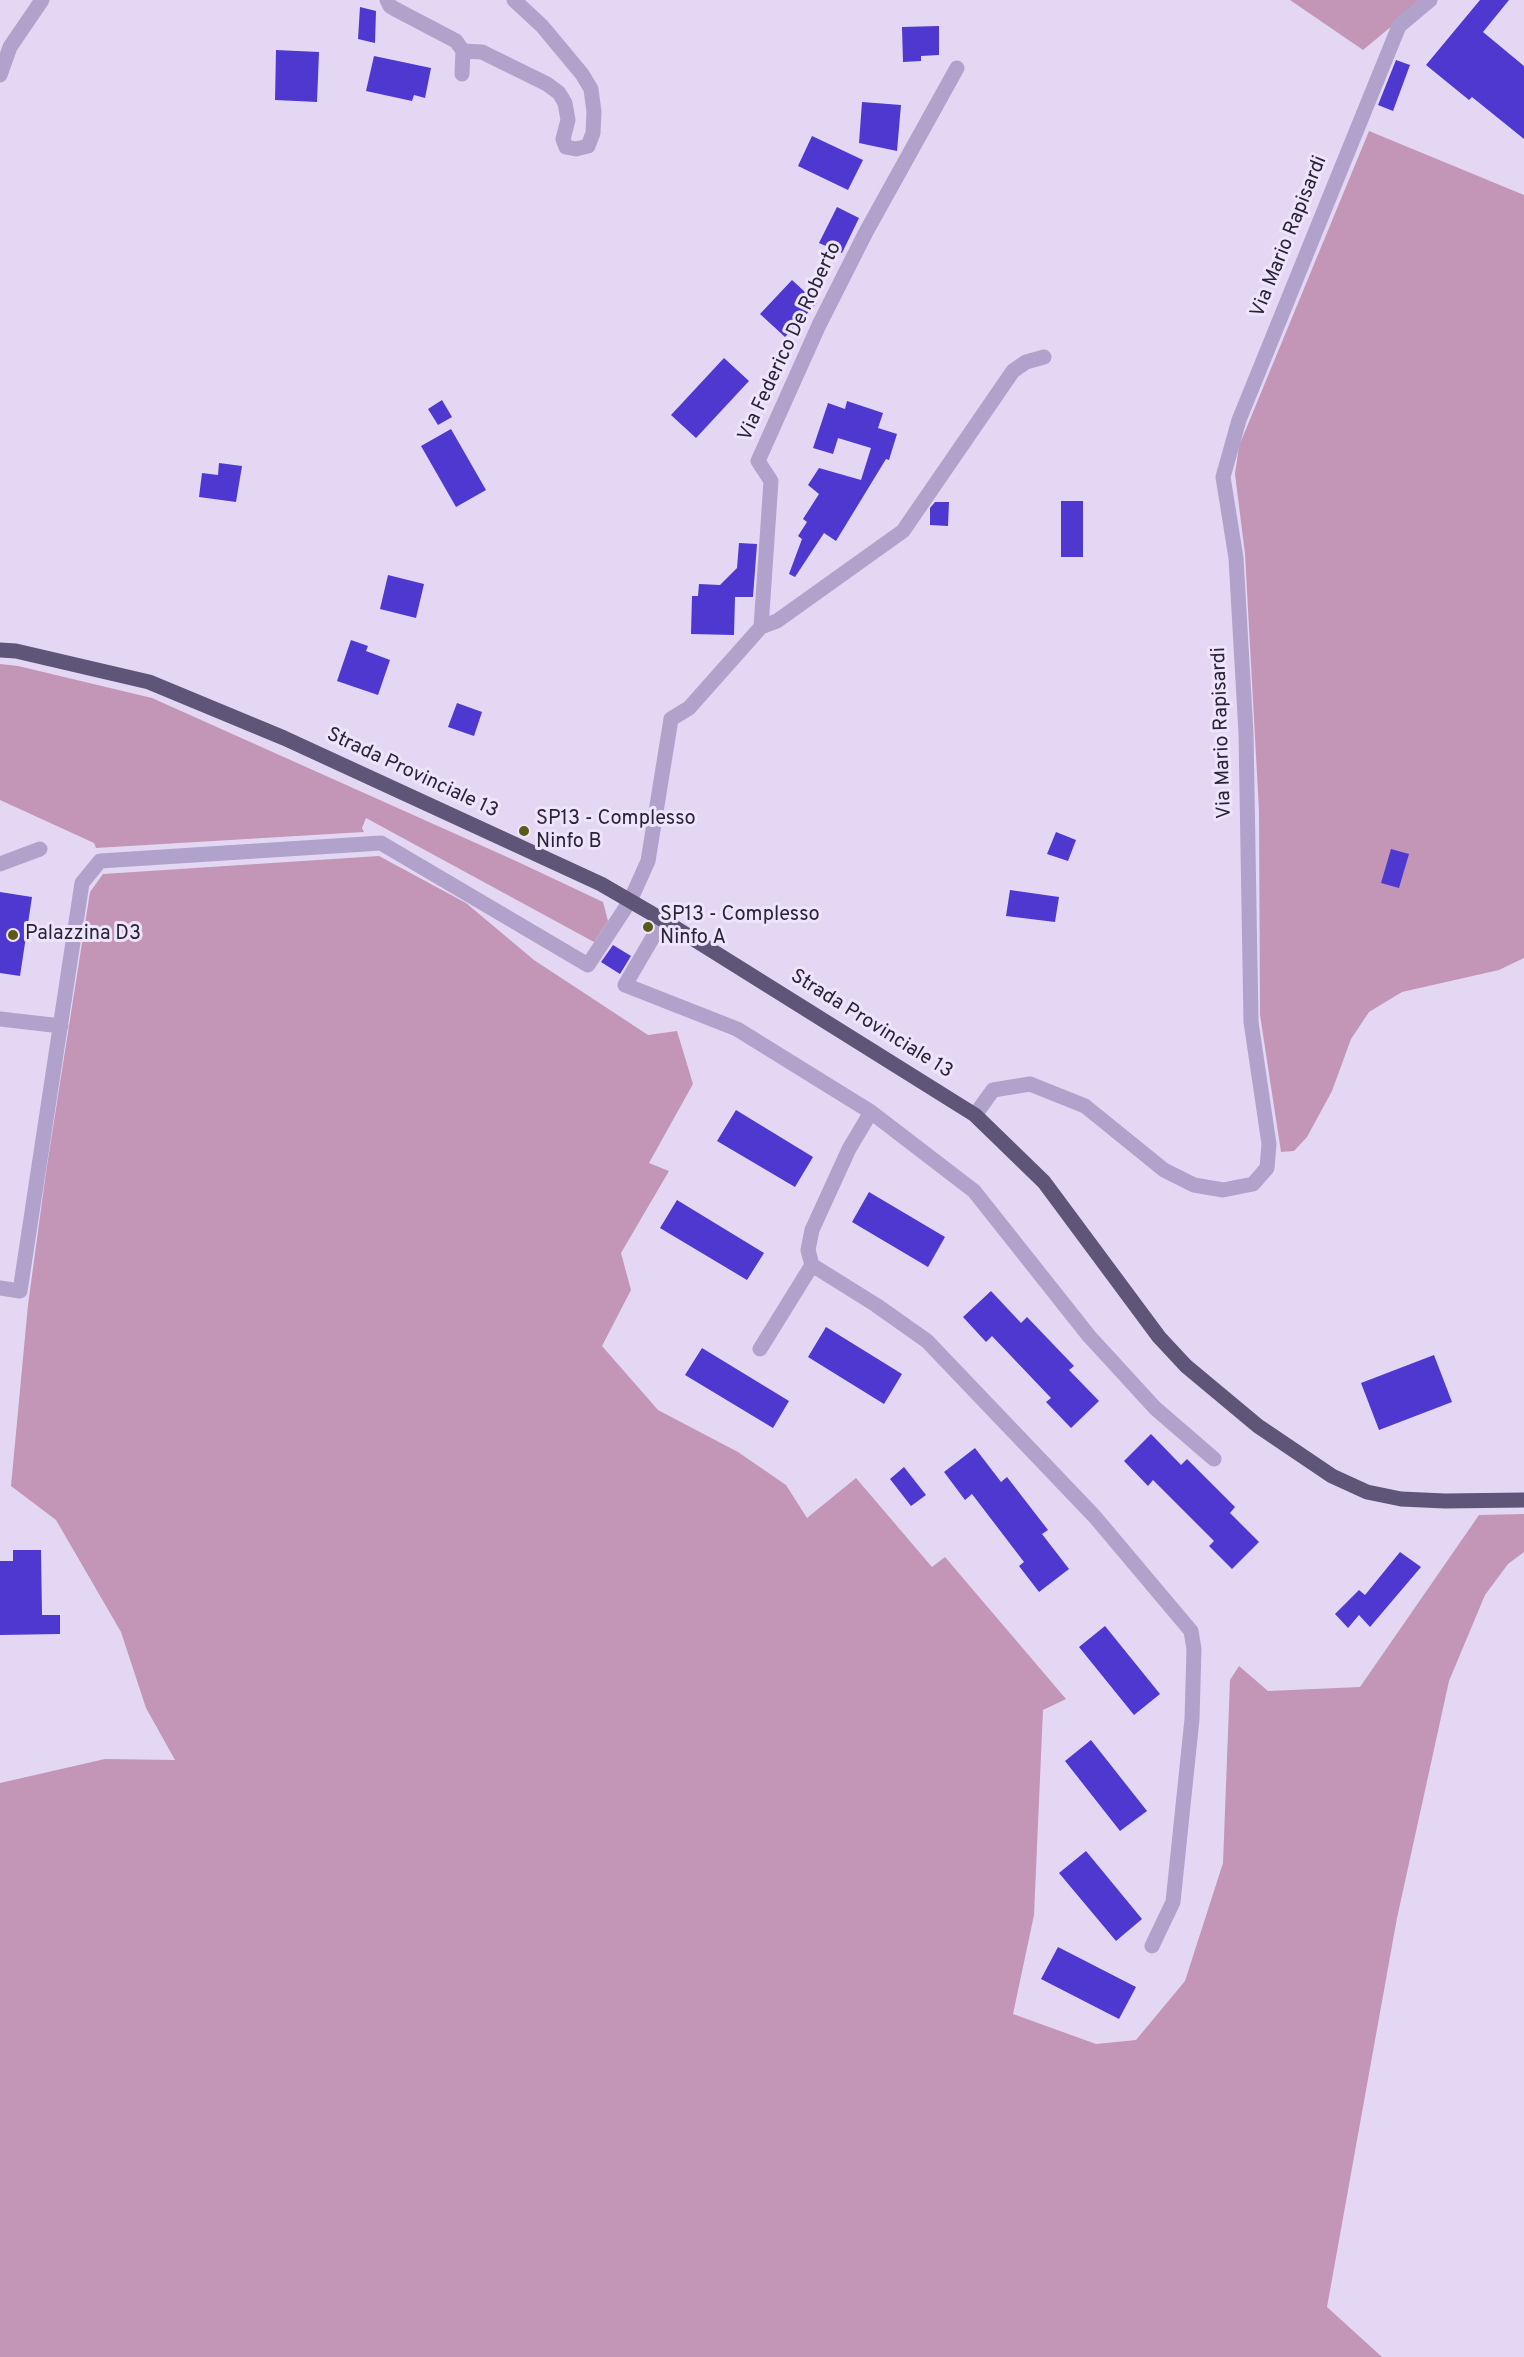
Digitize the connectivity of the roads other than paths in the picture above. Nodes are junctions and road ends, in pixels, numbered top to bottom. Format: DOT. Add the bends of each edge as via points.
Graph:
graph roads {
  1 [pos="42,0"];
  2 [pos="387,0"];
  3 [pos="514,0"];
  4 [pos="1430,0"];
  5 [pos="463,51"];
  6 [pos="957,68"];
  7 [pos="462,74"];
  8 [pos="0,75"];
  9 [pos="1044,357"];
  10 [pos="761,627"];
  11 [pos="0,650"];
  12 [pos="40,849"];
  13 [pos="0,864"];
  14 [pos="630,901"];
  15 [pos="663,920"];
  16 [pos="0,1019"];
  17 [pos="61,1026"];
  18 [pos="871,1112"];
  19 [pos="975,1115"];
  20 [pos="812,1265"];
  21 [pos="0,1288"];
  22 [pos="760,1349"];
  23 [pos="1214,1459"];
  24 [pos="1524,1500"];
  25 [pos="1152,1946"];
  1 -- 8 [label="street" via="10,47"];
  2 -- 5 [label="street" via="395,9 456,41"];
  3 -- 5 [label="street" via="542,26 591,89 593,133 588,146 566,147 566,103 559,93 482,52"];
  4 -- 19 [label="street, Via Mario Rapisardi" via="1399,26 1239,420 1223,477 1237,581 1246,733 1251,1022 1269,1144 1267,1168 1253,1184 1223,1190 1194,1185 1164,1170 1085,1106 1030,1084 993,1090"];
  5 -- 7 [label="street"];
  6 -- 10 [label="street, Via Federico De Roberto" via="845,273 758,461 771,481"];
  9 -- 10 [label="street" via="1013,371 903,531 777,621"];
  10 -- 14 [label="street" via="689,708 671,720 648,861"];
  11 -- 14 [label="main road, Strada Provinciale 13" via="149,682 284,738 601,884"];
  12 -- 13 [label="street"];
  14 -- 15 [label="main road, Strada Provinciale 13"];
  14 -- 17 [label="street" via="588,965 381,843 100,861 82,882"];
  15 -- 18 [label="street" via="625,985 737,1029"];
  15 -- 19 [label="main road, Strada Provinciale 13"];
  16 -- 17 [label="street"];
  17 -- 21 [label="street" via="20,1291"];
  18 -- 20 [label="street" via="849,1149 812,1230 808,1250"];
  18 -- 23 [label="street" via="974,1191 1089,1336 1155,1408"];
  19 -- 24 [label="main road, Strada Provinciale 13" via="1044,1182 1159,1337 1186,1366 1258,1426 1332,1476 1367,1492 1445,1501"];
  20 -- 22 [label="street"];
  20 -- 25 [label="street" via="927,1341 1095,1518 1191,1631 1192,1719 1173,1902"];
}
